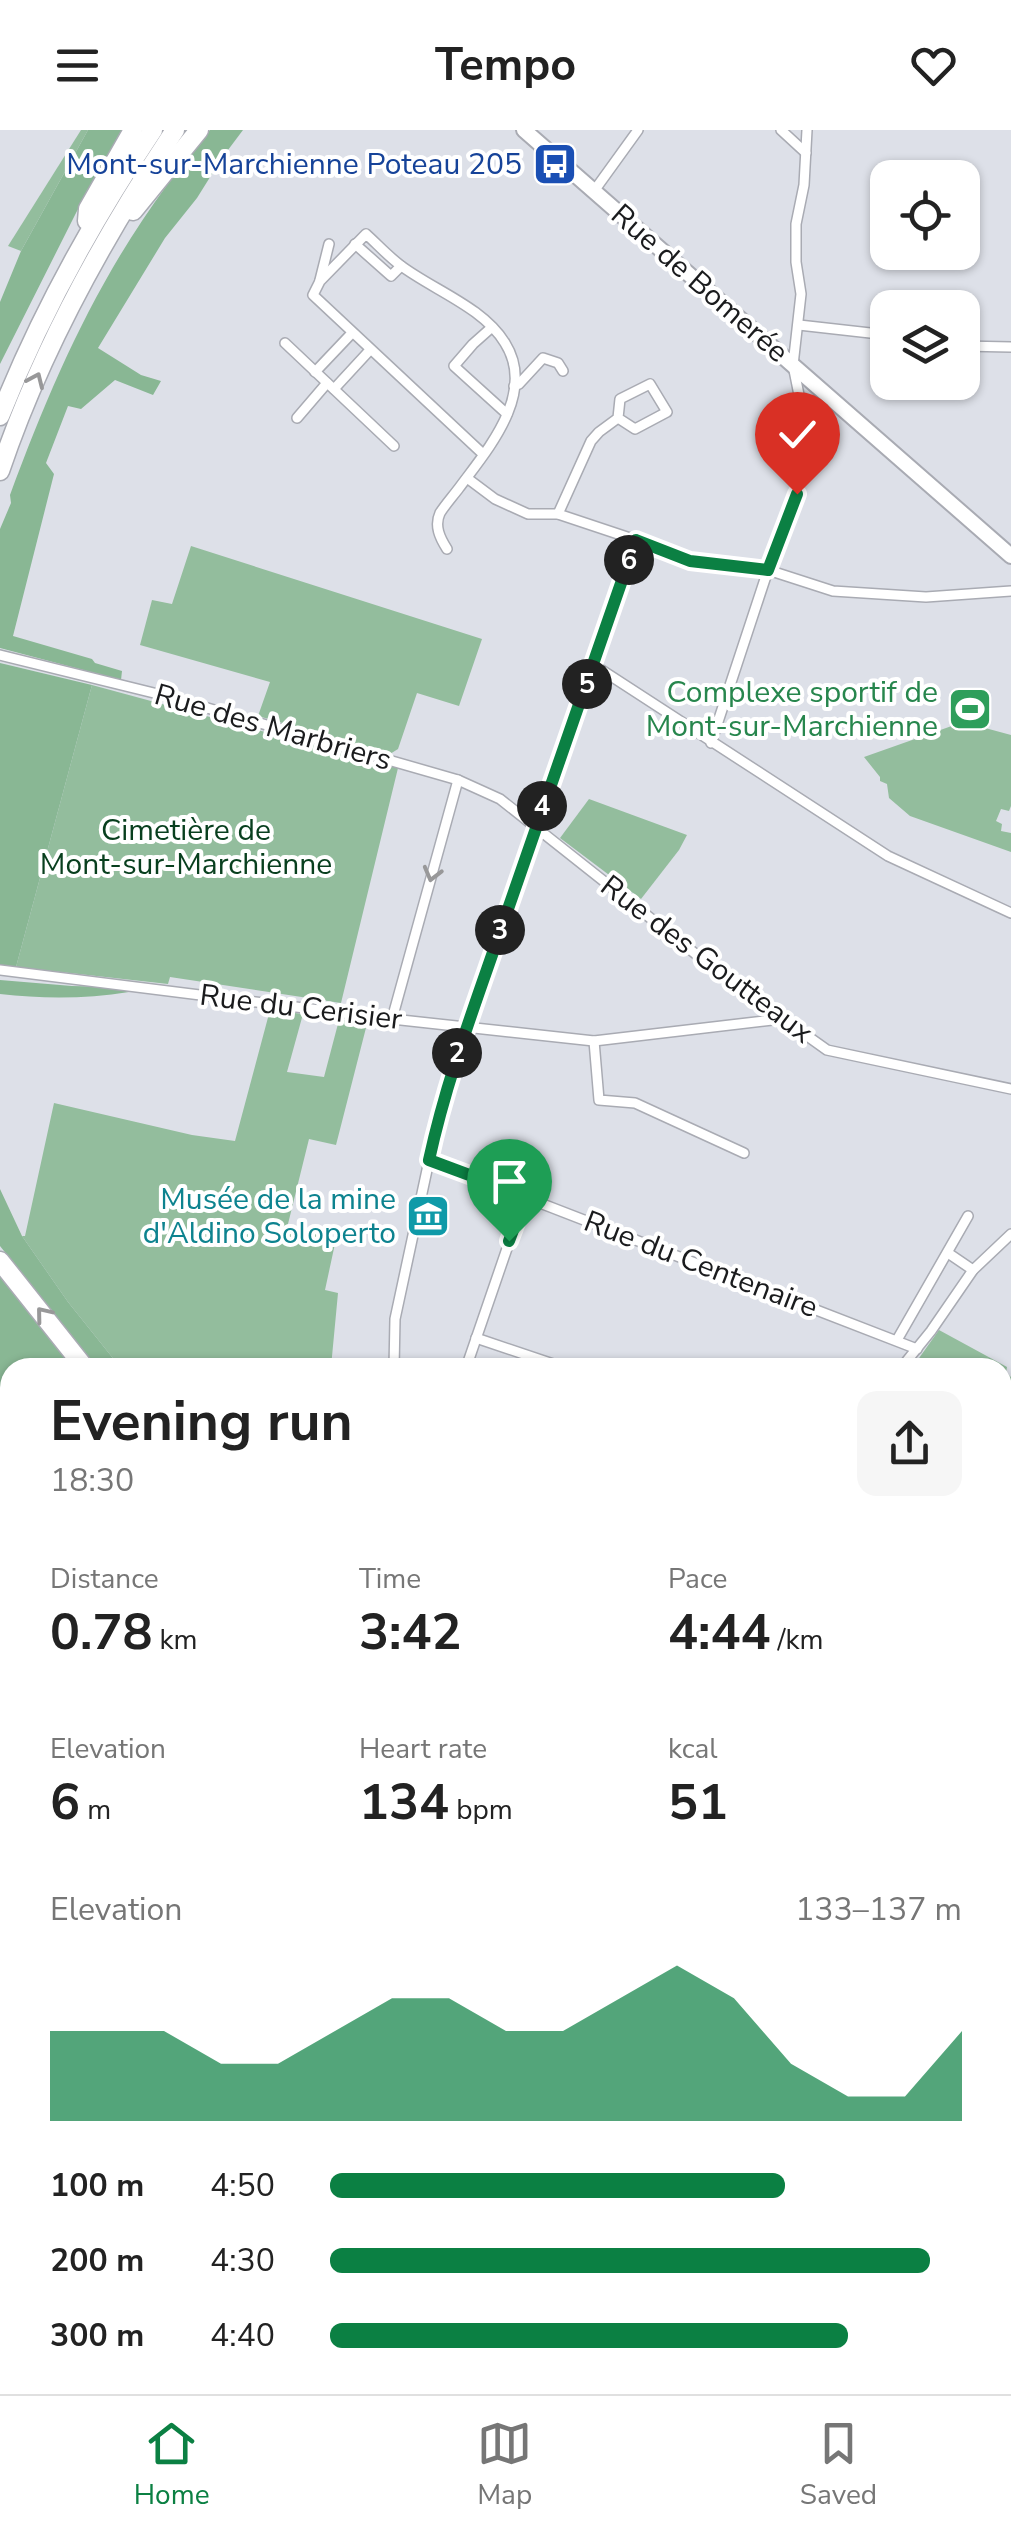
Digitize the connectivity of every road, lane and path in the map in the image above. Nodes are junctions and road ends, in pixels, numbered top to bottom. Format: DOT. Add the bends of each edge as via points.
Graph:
graph roads {
  1 [pos="132,130"];
  2 [pos="152,130"];
  3 [pos="175,130"];
  4 [pos="198,130"];
  5 [pos="524,130"];
  6 [pos="638,130"];
  7 [pos="781,130"];
  8 [pos="807,130"];
  9 [pos="806,153"];
  10 [pos="594,190"];
  11 [pos="85,236"];
  12 [pos="329,244"];
  13 [pos="102,245"];
  14 [pos="320,281"];
  15 [pos="799,325"];
  16 [pos="491,328"];
  17 [pos="352,333"];
  18 [pos="870,333"];
  19 [pos="285,343"];
  20 [pos="980,346"];
  21 [pos="1011,347"];
  22 [pos="370,350"];
  23 [pos="793,365"];
  24 [pos="563,371"];
  25 [pos="316,372"];
  26 [pos="331,386"];
  27 [pos="514,386"];
  28 [pos="507,414"];
  29 [pos="0,416"];
  30 [pos="296,418"];
  31 [pos="618,418"];
  32 [pos="394,446"];
  33 [pos="484,454"];
  34 [pos="0,470"];
  35 [pos="466,478"];
  36 [pos="558,514"];
  37 [pos="636,540"];
  38 [pos="447,549"];
  39 [pos="1011,556"];
  40 [pos="768,570"];
  41 [pos="1011,590"];
  42 [pos="0,655"];
  43 [pos="594,665"];
  44 [pos="711,743"];
  45 [pos="458,780"];
  46 [pos="535,825"];
  47 [pos="1011,913"];
  48 [pos="0,970"];
  49 [pos="392,1019"];
  50 [pos="781,1019"];
  51 [pos="465,1026"];
  52 [pos="594,1041"];
  53 [pos="1011,1089"];
  54 [pos="744,1153"];
  55 [pos="429,1160"];
  56 [pos="526,1196"];
  57 [pos="968,1216"];
  58 [pos="1011,1234"];
  59 [pos="948,1253"];
  60 [pos="0,1261"];
  61 [pos="973,1270"];
  62 [pos="476,1338"];
  63 [pos="896,1340"];
  64 [pos="917,1349"];
  65 [pos="77,1358"];
  66 [pos="394,1358"];
  67 [pos="469,1358"];
  68 [pos="535,1358"];
  69 [pos="909,1358"];
  1 -- 11 [label="highway" via="88,209"];
  2 -- 11 [label="highway"];
  3 -- 13 [label="highway"];
  4 -- 13 [label="highway"];
  5 -- 10 [label="main road, Rue de Bomerée"];
  6 -- 10 [label="street"];
  7 -- 9 [label="street"];
  8 -- 9 [label="street"];
  9 -- 15 [label="street" via="796,224"];
  10 -- 23 [label="main road, Rue de Bomerée"];
  11 -- 29 [label="highway"];
  12 -- 14 [label="street"];
  34 -- 13 [label="highway, one-way"];
  14 -- 16 [label="street" via="356,244 391,276 401,266"];
  14 -- 17 [label="street" via="314,295"];
  15 -- 18 [label="street"];
  15 -- 23 [label="street"];
  16 -- 27 [label="street" via="513,360"];
  16 -- 28 [label="street" via="454,366"];
  17 -- 22 [label="street"];
  17 -- 25 [label="street"];
  19 -- 25 [label="street"];
  20 -- 21 [label="street"];
  22 -- 26 [label="street"];
  22 -- 33 [label="street"];
  23 -- 39 [label="main road, Rue de Bomerée"];
  23 -- 40 [label="street" via="807,435 797,494"];
  24 -- 27 [label="street" via="543,358"];
  25 -- 26 [label="street"];
  26 -- 30 [label="street"];
  26 -- 32 [label="street"];
  27 -- 28 [label="street"];
  28 -- 33 [label="street"];
  31 -- 31 [label="street" via="620,399 650,384 667,412 635,429"];
  31 -- 36 [label="street" via="591,441"];
  33 -- 35 [label="street"];
  35 -- 36 [label="street" via="528,514"];
  35 -- 38 [label="street" via="439,516 438,534"];
  36 -- 37 [label="street"];
  37 -- 40 [label="street" via="690,561"];
  37 -- 43 [label="street"];
  40 -- 41 [label="street" via="833,591 926,597"];
  40 -- 44 [label="street"];
  42 -- 45 [label="street, Rue des Marbriers"];
  43 -- 44 [label="street"];
  43 -- 46 [label="street"];
  44 -- 47 [label="street" via="888,856"];
  45 -- 46 [label="street, Rue des Marbriers"];
  45 -- 49 [label="street, one-way"];
  46 -- 50 [label="street, Rue des Goutteaux"];
  46 -- 51 [label="street"];
  48 -- 49 [label="street, Rue du Cerisier"];
  49 -- 51 [label="street, Rue du Cerisier"];
  50 -- 52 [label="street, Rue du Cerisier"];
  50 -- 53 [label="street, Rue des Goutteaux" via="826,1050"];
  51 -- 52 [label="street, Rue du Cerisier"];
  51 -- 55 [label="street"];
  52 -- 54 [label="street" via="599,1100 635,1102"];
  55 -- 56 [label="street, Rue du Centenaire"];
  55 -- 66 [label="street" via="395,1319"];
  56 -- 62 [label="street"];
  56 -- 63 [label="street, Rue du Centenaire"];
  57 -- 59 [label="street"];
  58 -- 61 [label="street"];
  59 -- 61 [label="street"];
  59 -- 63 [label="street"];
  65 -- 60 [label="highway, one-way"];
  61 -- 64 [label="street"];
  62 -- 67 [label="street"];
  62 -- 68 [label="street"];
  63 -- 64 [label="street, Rue du Centenaire"];
  64 -- 69 [label="street"];
}
